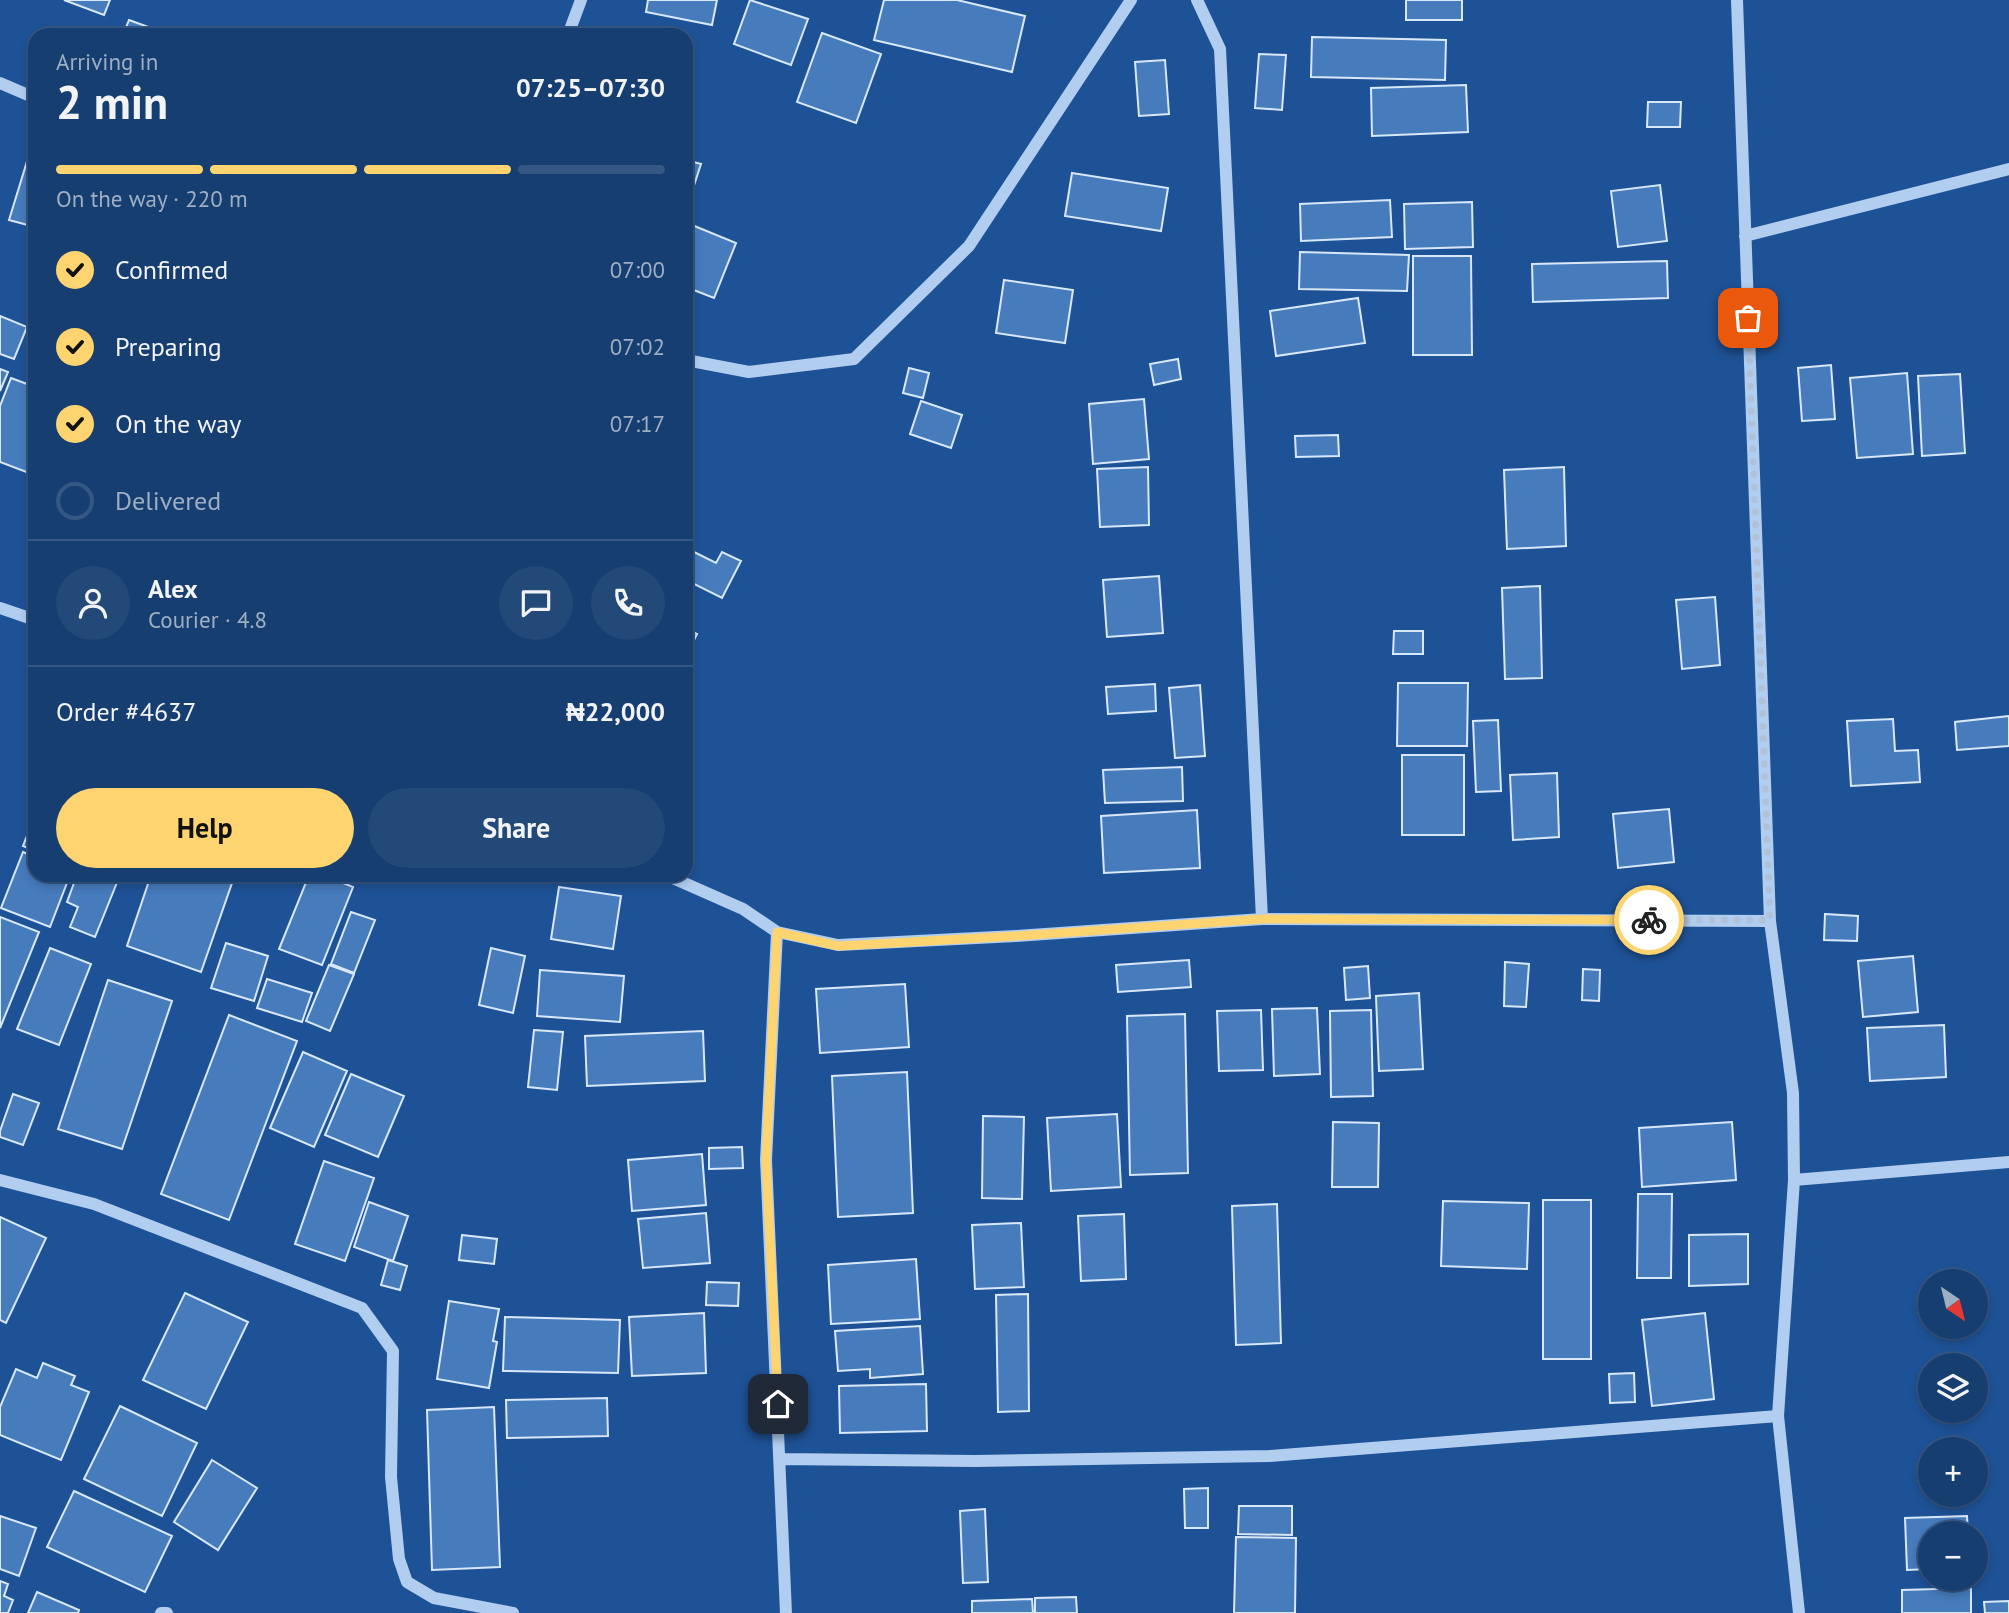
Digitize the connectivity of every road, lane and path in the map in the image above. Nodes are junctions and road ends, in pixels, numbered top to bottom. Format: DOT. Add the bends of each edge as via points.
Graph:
graph roads {
  1 [pos="581,0"];
  2 [pos="1130,0"];
  3 [pos="1197,0"];
  4 [pos="1737,0"];
  5 [pos="571,28"];
  6 [pos="0,83"];
  7 [pos="28,94"];
  8 [pos="2009,169"];
  9 [pos="1745,236"];
  10 [pos="693,361"];
  11 [pos="0,608"];
  12 [pos="28,618"];
  13 [pos="682,882"];
  14 [pos="1262,919"];
  15 [pos="1770,920"];
  16 [pos="777,932"];
  17 [pos="2009,1163"];
  18 [pos="0,1180"];
  19 [pos="1794,1180"];
  20 [pos="1778,1416"];
  21 [pos="780,1459"];
  22 [pos="161,1613"];
  23 [pos="167,1613"];
  24 [pos="513,1613"];
  25 [pos="786,1613"];
  26 [pos="1799,1613"];
  1 -- 5 [label="street"];
  2 -- 10 [label="street" via="968,246 854,359 749,372"];
  3 -- 14 [label="street" via="1220,49"];
  4 -- 9 [label="street"];
  6 -- 7 [label="street"];
  8 -- 9 [label="street"];
  9 -- 15 [label="street"];
  11 -- 12 [label="street"];
  13 -- 16 [label="street" via="743,909"];
  14 -- 15 [label="street"];
  14 -- 16 [label="street" via="838,946"];
  15 -- 19 [label="street" via="1793,1093"];
  16 -- 21 [label="street" via="766,1160"];
  17 -- 19 [label="street"];
  18 -- 24 [label="street" via="94,1204 362,1308 393,1352 391,1477 399,1559 407,1582 434,1598"];
  19 -- 20 [label="street"];
  20 -- 21 [label="street" via="1269,1456"];
  20 -- 26 [label="street"];
  21 -- 25 [label="street"];
  22 -- 23 [label="street"];
}
